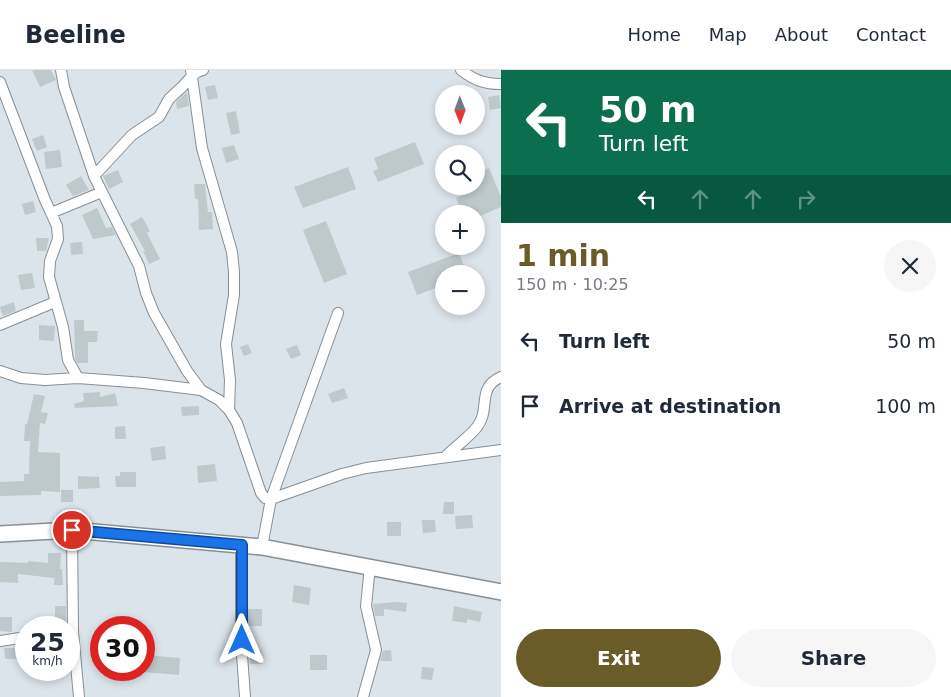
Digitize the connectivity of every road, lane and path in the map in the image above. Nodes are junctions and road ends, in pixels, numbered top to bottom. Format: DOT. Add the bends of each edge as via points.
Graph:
graph roads {
  1 [pos="61,70"];
  2 [pos="203,70"];
  3 [pos="461,70"];
  4 [pos="191,73"];
  5 [pos="0,82"];
  6 [pos="501,84"];
  7 [pos="94,176"];
  8 [pos="102,192"];
  9 [pos="51,212"];
  10 [pos="55,302"];
  11 [pos="338,313"];
  12 [pos="0,325"];
  13 [pos="0,371"];
  14 [pos="501,377"];
  15 [pos="78,378"];
  16 [pos="201,390"];
  17 [pos="229,410"];
  18 [pos="501,450"];
  19 [pos="445,457"];
  20 [pos="271,499"];
  21 [pos="72,530"];
  22 [pos="0,534"];
  23 [pos="242,545"];
  24 [pos="262,546"];
  25 [pos="370,566"];
  26 [pos="501,592"];
  27 [pos="71,616"];
  28 [pos="15,639"];
  29 [pos="0,641"];
  30 [pos="77,681"];
  31 [pos="79,697"];
  32 [pos="245,697"];
  33 [pos="363,697"];
  1 -- 7 [label="street"];
  2 -- 4 [label="street"];
  3 -- 6 [label="street" via="480,82"];
  4 -- 7 [label="street" via="182,87 168,98 159,118 132,135"];
  4 -- 17 [label="street" via="202,148 232,252 234,295 226,344"];
  5 -- 9 [label="street"];
  7 -- 8 [label="street"];
  8 -- 9 [label="street"];
  8 -- 16 [label="street" via="139,266 154,313"];
  9 -- 10 [label="street" via="58,239 49,277"];
  10 -- 12 [label="street"];
  10 -- 15 [label="street" via="68,360"];
  11 -- 20 [label="street"];
  13 -- 15 [label="street" via="21,378"];
  14 -- 19 [label="street" via="487,386 481,419 476,427"];
  15 -- 16 [label="street"];
  16 -- 17 [label="street"];
  17 -- 20 [label="street" via="237,423 261,493"];
  18 -- 19 [label="street"];
  19 -- 20 [label="street" via="366,468"];
  20 -- 24 [label="street"];
  21 -- 22 [label="main road"];
  21 -- 23 [label="main road"];
  21 -- 27 [label="street"];
  23 -- 24 [label="main road"];
  23 -- 32 [label="street"];
  24 -- 25 [label="main road"];
  25 -- 26 [label="main road"];
  25 -- 33 [label="street" via="366,606 376,650"];
  28 -- 29 [label="street"];
  30 -- 31 [label="street"];
}
